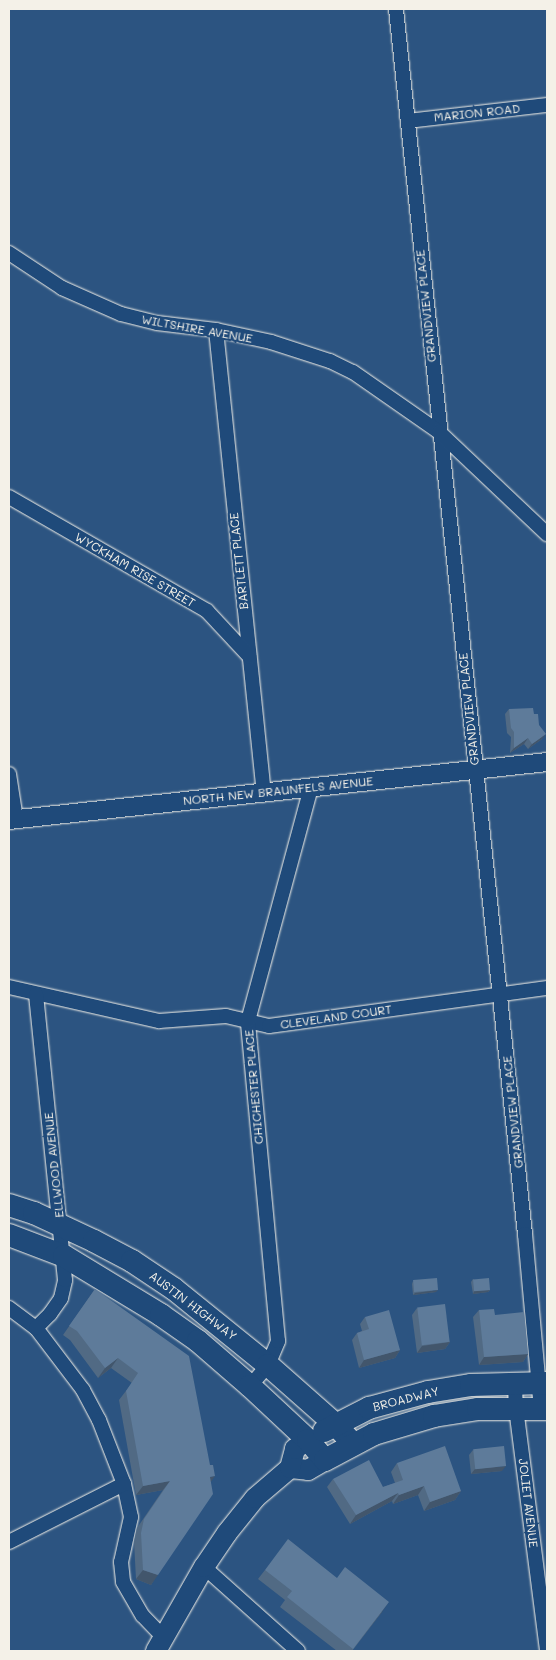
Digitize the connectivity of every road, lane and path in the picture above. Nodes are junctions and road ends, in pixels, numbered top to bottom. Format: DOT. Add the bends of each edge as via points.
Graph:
graph roads {
  1 [pos="396,9"];
  2 [pos="547,105"];
  3 [pos="408,121"];
  4 [pos="9,253"];
  5 [pos="216,330"];
  6 [pos="439,432"];
  7 [pos="9,497"];
  8 [pos="547,534"];
  9 [pos="249,656"];
  10 [pos="547,762"];
  11 [pos="476,769"];
  12 [pos="9,774"];
  13 [pos="311,787"];
  14 [pos="264,792"];
  15 [pos="12,819"];
  16 [pos="9,987"];
  17 [pos="547,988"];
  18 [pos="500,993"];
  19 [pos="36,994"];
  20 [pos="248,1020"];
  21 [pos="9,1205"];
  22 [pos="60,1225"];
  23 [pos="9,1235"];
  24 [pos="64,1256"];
  25 [pos="9,1308"];
  26 [pos="36,1328"];
  27 [pos="268,1365"];
  28 [pos="544,1383"];
  29 [pos="515,1384"];
  30 [pos="250,1386"];
  31 [pos="516,1408"];
  32 [pos="544,1409"];
  33 [pos="336,1425"];
  34 [pos="308,1440"];
  35 [pos="352,1444"];
  36 [pos="325,1460"];
  37 [pos="290,1468"];
  38 [pos="124,1484"];
  39 [pos="9,1542"];
  40 [pos="204,1567"];
  41 [pos="160,1645"];
  42 [pos="298,1651"];
  43 [pos="547,1651"];
  1 -- 3 [label="street, GRANDVIEW PLACE"];
  2 -- 3 [label="street, MARION ROAD"];
  3 -- 6 [label="street, GRANDVIEW PLACE"];
  4 -- 5 [label="street, WILTSHIRE AVENUE" via="62,288 121,314 165,324"];
  5 -- 6 [label="street, WILTSHIRE AVENUE" via="271,342 330,361 367,380"];
  5 -- 9 [label="street, BARTLETT PLACE"];
  6 -- 8 [label="street, WILTSHIRE AVENUE"];
  6 -- 11 [label="street, GRANDVIEW PLACE"];
  7 -- 9 [label="street, WYCKHAM RISE STREET" via="207,611"];
  9 -- 14 [label="street, BARTLETT PLACE"];
  10 -- 11 [label="street, NORTH NEW BRAUNFELS AVENUE"];
  11 -- 13 [label="street, NORTH NEW BRAUNFELS AVENUE"];
  11 -- 18 [label="street, GRANDVIEW PLACE"];
  12 -- 15 [label="street"];
  13 -- 14 [label="street, NORTH NEW BRAUNFELS AVENUE"];
  13 -- 20 [label="street, CHICHESTER PLACE"];
  14 -- 15 [label="street, NORTH NEW BRAUNFELS AVENUE"];
  16 -- 19 [label="street, CLEVELAND COURT"];
  17 -- 18 [label="street, CLEVELAND COURT"];
  18 -- 20 [label="street, CLEVELAND COURT" via="269,1026"];
  18 -- 28 [label="street, GRANDVIEW PLACE"];
  19 -- 20 [label="street, CLEVELAND COURT" via="159,1021 226,1016"];
  19 -- 22 [label="street, ELLWOOD AVENUE"];
  20 -- 27 [label="street, CHICHESTER PLACE" via="278,1341"];
  21 -- 22 [label="main road, AUSTIN HIGHWAY"];
  22 -- 24 [label="street, ELLWOOD AVENUE"];
  22 -- 27 [label="main road, AUSTIN HIGHWAY" via="132,1261 174,1289"];
  23 -- 24 [label="main road, AUSTIN HIGHWAY"];
  24 -- 26 [label="street, ELLWOOD AVENUE" via="61,1298"];
  24 -- 30 [label="main road, AUSTIN HIGHWAY" via="161,1315 198,1341"];
  25 -- 26 [label="street"];
  26 -- 38 [label="street" via="83,1390 99,1420"];
  27 -- 30 [label="street, CHICHESTER PLACE"];
  27 -- 33 [label="main road, AUSTIN HIGHWAY"];
  28 -- 29 [label="main road, BROADWAY"];
  28 -- 32 [label="street, GRANDVIEW PLACE"];
  29 -- 31 [label="street, JOLIET AVENUE"];
  29 -- 33 [label="main road, BROADWAY" via="471,1385 412,1395 369,1408"];
  30 -- 34 [label="main road, AUSTIN HIGHWAY"];
  31 -- 32 [label="main road, BROADWAY"];
  31 -- 35 [label="main road, BROADWAY" via="478,1409 434,1416"];
  31 -- 43 [label="street, JOLIET AVENUE"];
  33 -- 34 [label="main road, BROADWAY"];
  33 -- 35 [label="main road, AUSTIN HIGHWAY"];
  34 -- 36 [label="main road, AUSTIN HIGHWAY"];
  34 -- 37 [label="main road, BROADWAY" via="296,1449"];
  35 -- 36 [label="main road, BROADWAY"];
  36 -- 37 [label="main road, BROADWAY" via="308,1470"];
  37 -- 40 [label="main road, BROADWAY" via="255,1498"];
  38 -- 39 [label="street"];
  38 -- 41 [label="street" via="131,1517 120,1562 123,1582"];
  40 -- 41 [label="main road, BROADWAY"];
  40 -- 42 [label="street"];
}
